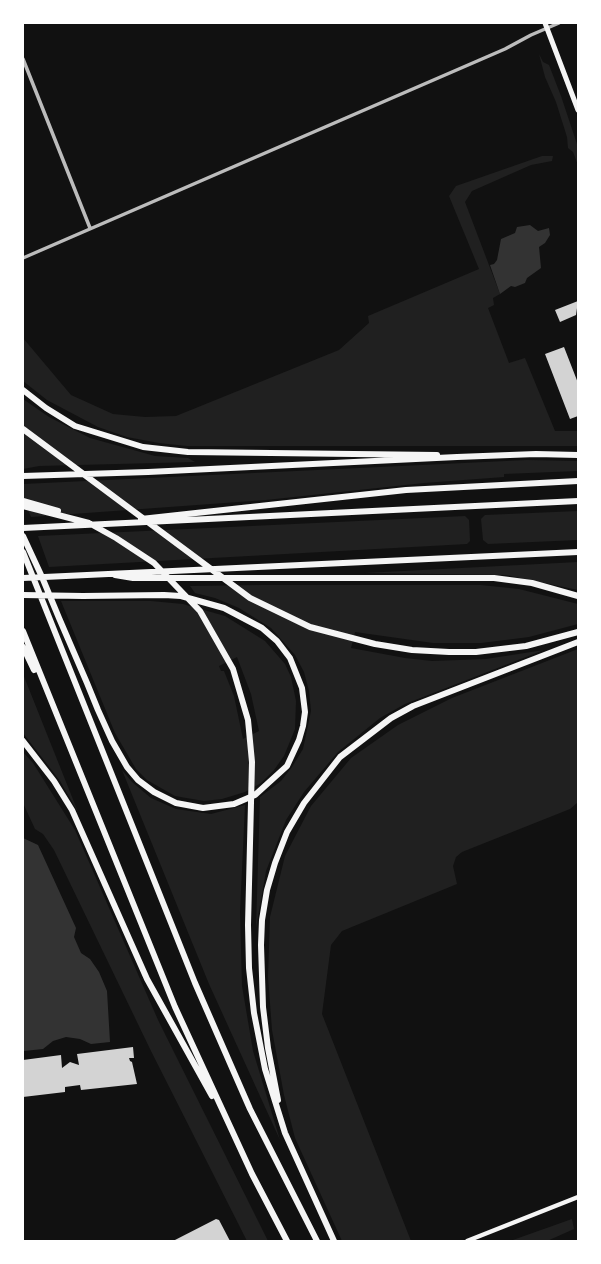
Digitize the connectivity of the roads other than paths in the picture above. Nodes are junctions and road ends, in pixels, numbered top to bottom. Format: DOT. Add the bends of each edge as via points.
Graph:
graph roads {
  1 [pos="559,23"];
  2 [pos="546,25"];
  3 [pos="23,59"];
  4 [pos="578,110"];
  5 [pos="90,228"];
  6 [pos="23,258"];
  7 [pos="23,390"];
  8 [pos="23,429"];
  9 [pos="578,455"];
  10 [pos="457,457"];
  11 [pos="23,476"];
  12 [pos="578,481"];
  13 [pos="578,500"];
  14 [pos="23,504"];
  15 [pos="122,523"];
  16 [pos="23,528"];
  17 [pos="23,536"];
  18 [pos="578,551"];
  19 [pos="23,552"];
  20 [pos="103,573"];
  21 [pos="23,578"];
  22 [pos="23,595"];
  23 [pos="578,596"];
  24 [pos="23,631"];
  25 [pos="578,632"];
  26 [pos="578,642"];
  27 [pos="23,647"];
  28 [pos="54,710"];
  29 [pos="23,741"];
  30 [pos="285,1133"];
  31 [pos="238,1143"];
  32 [pos="578,1198"];
  33 [pos="287,1241"];
  34 [pos="317,1241"];
  35 [pos="334,1241"];
  36 [pos="467,1241"];
  1 -- 2 [label="street"];
  2 -- 4 [label="main road"];
  2 -- 5 [label="street" via="505,49"];
  3 -- 5 [label="street"];
  5 -- 6 [label="street"];
  7 -- 10 [label="highway" via="75,426 143,447 188,452"];
  8 -- 25 [label="highway" via="250,598 310,627 412,650 476,652 526,646"];
  9 -- 10 [label="highway"];
  10 -- 11 [label="highway"];
  12 -- 15 [label="highway" via="406,490"];
  13 -- 15 [label="highway"];
  14 -- 30 [label="highway" via="98,527 154,563 200,611 233,669 250,733 253,786 248,925 254,1013"];
  15 -- 16 [label="highway"];
  17 -- 22 [label="highway" via="112,741 138,780 176,803 203,808 234,804 255,795 287,766 303,726 302,688 290,658 262,628 224,608 181,596 83,596"];
  18 -- 20 [label="highway"];
  19 -- 34 [label="highway" via="195,984 250,1109"];
  20 -- 21 [label="highway"];
  20 -- 23 [label="highway" via="133,578 494,578"];
  24 -- 28 [label="highway"];
  26 -- 30 [label="highway" via="391,718 340,757 294,819 267,890 261,945 268,1048"];
  27 -- 28 [label="highway"];
  28 -- 31 [label="highway" via="142,931"];
  29 -- 31 [label="highway" via="72,810 147,979"];
  30 -- 35 [label="highway"];
  31 -- 33 [label="highway"];
  32 -- 36 [label="main road"];
}
